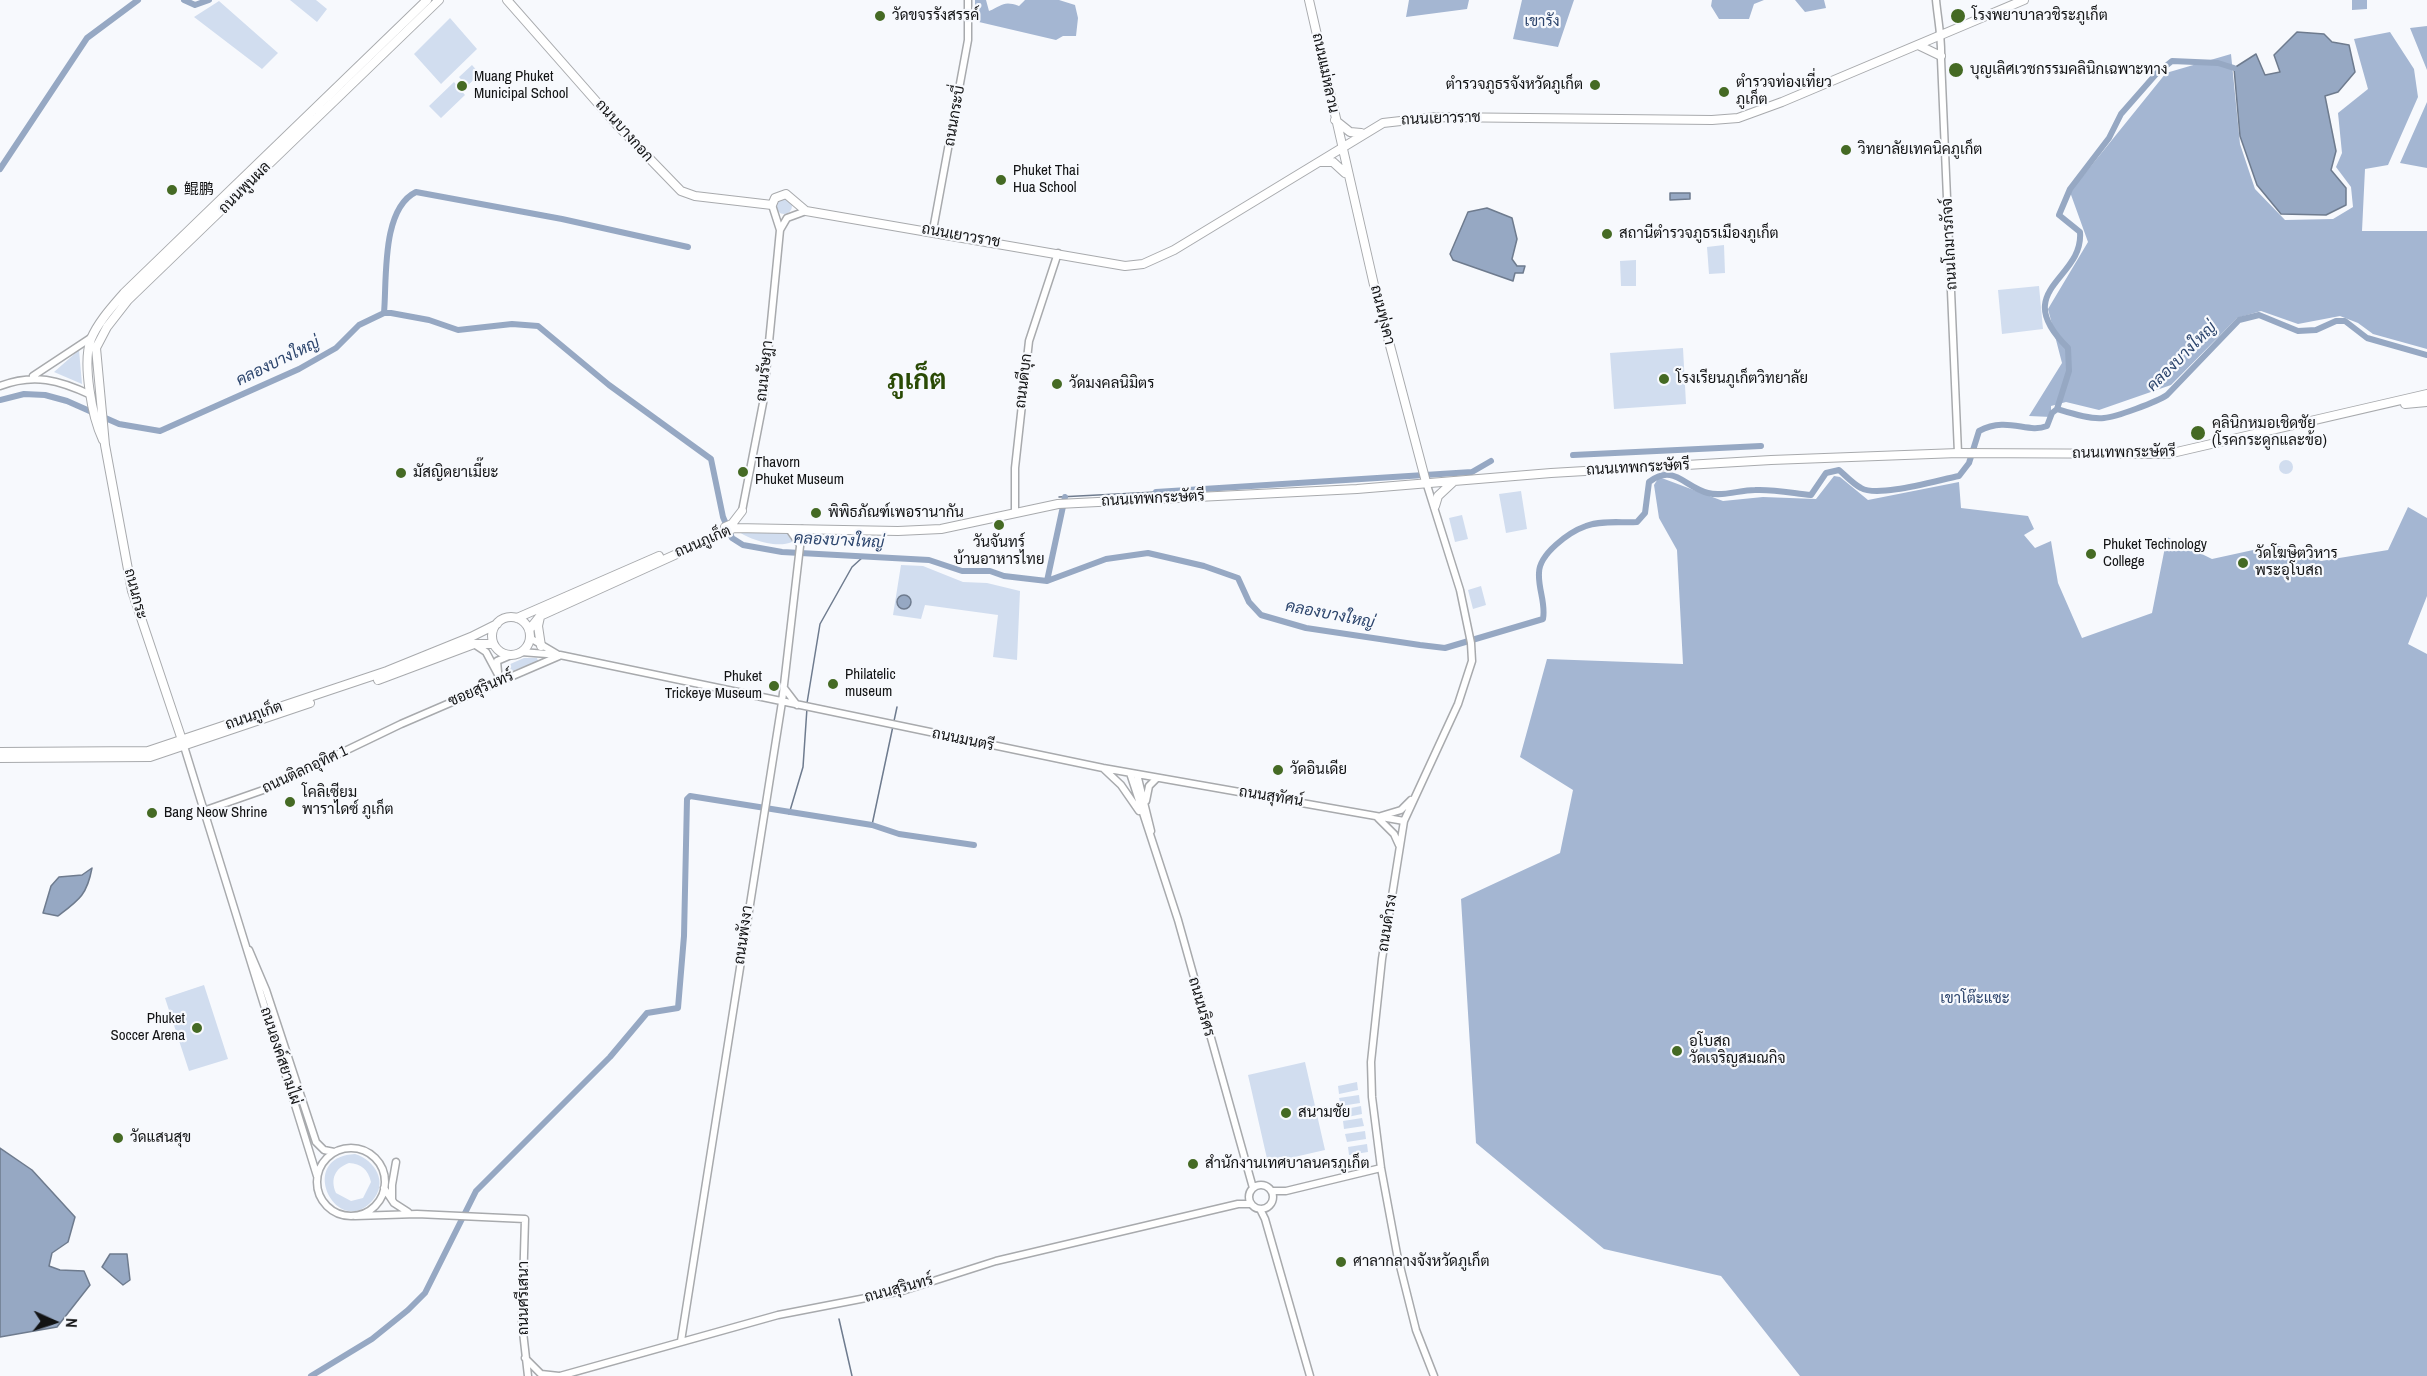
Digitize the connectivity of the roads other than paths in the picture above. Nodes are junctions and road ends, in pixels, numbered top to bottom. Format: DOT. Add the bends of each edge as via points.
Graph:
graph roads {
  1 [pos="427,0"];
  2 [pos="439,0"];
  3 [pos="507,0"];
  4 [pos="968,0"];
  5 [pos="1309,0"];
  6 [pos="1936,0"];
  7 [pos="2024,0"];
  8 [pos="1943,36"];
  9 [pos="1918,45"];
  10 [pos="1941,56"];
  11 [pos="1334,118"];
  12 [pos="1365,132"];
  13 [pos="1341,147"];
  14 [pos="1318,162"];
  15 [pos="1348,178"];
  16 [pos="772,205"];
  17 [pos="806,211"];
  18 [pos="780,230"];
  19 [pos="933,231"];
  20 [pos="1058,254"];
  21 [pos="92,337"];
  22 [pos="30,378"];
  23 [pos="0,386"];
  24 [pos="2427,394"];
  25 [pos="95,399"];
  26 [pos="2427,402"];
  27 [pos="2376,407"];
  28 [pos="101,427"];
  29 [pos="1959,453"];
  30 [pos="1425,477"];
  31 [pos="1454,481"];
  32 [pos="1435,506"];
  33 [pos="742,511"];
  34 [pos="1015,513"];
  35 [pos="733,526"];
  36 [pos="749,527"];
  37 [pos="789,529"];
  38 [pos="802,529"];
  39 [pos="898,531"];
  40 [pos="800,546"];
  41 [pos="584,593"];
  42 [pos="540,615"];
  43 [pos="518,618"];
  44 [pos="497,623"];
  45 [pos="530,634"];
  46 [pos="474,644"];
  47 [pos="493,644"];
  48 [pos="541,646"];
  49 [pos="486,652"];
  50 [pos="521,652"];
  51 [pos="560,655"];
  52 [pos="511,656"];
  53 [pos="501,681"];
  54 [pos="784,687"];
  55 [pos="782,702"];
  56 [pos="803,706"];
  57 [pos="401,724"];
  58 [pos="213,733"];
  59 [pos="183,743"];
  60 [pos="0,752"];
  61 [pos="0,758"];
  62 [pos="1103,768"];
  63 [pos="1134,774"];
  64 [pos="1157,778"];
  65 [pos="1414,798"];
  66 [pos="1146,805"];
  67 [pos="206,810"];
  68 [pos="1378,817"];
  69 [pos="1404,821"];
  70 [pos="1145,822"];
  71 [pos="1152,837"];
  72 [pos="1400,845"];
  73 [pos="242,936"];
  74 [pos="334,1152"];
  75 [pos="396,1162"];
  76 [pos="1381,1168"];
  77 [pos="317,1176"];
  78 [pos="1256,1186"];
  79 [pos="384,1188"];
  80 [pos="1273,1194"];
  81 [pos="1250,1200"];
  82 [pos="393,1202"];
  83 [pos="1263,1208"];
  84 [pos="417,1214"];
  85 [pos="355,1216"];
  86 [pos="681,1341"];
  87 [pos="525,1357"];
  88 [pos="528,1376"];
  89 [pos="559,1376"];
  90 [pos="1310,1376"];
  91 [pos="1434,1376"];
  1 -- 21 [label="main road, ถนนพูนผล" via="124,293"];
  2 -- 25 [label="main road, ถนนพูนผล" via="124,304 96,348"];
  3 -- 16 [label="main road, ถนนบางกอก" via="675,187 695,196"];
  4 -- 19 [label="street, ถนนกระบี่" via="969,30"];
  5 -- 11 [label="main road, ถนนแม่หลวน"];
  6 -- 8 [label="street, ถนนโกมารภัจจ์" via="1938,29"];
  7 -- 8 [label="main road, ถนนเยาวราช"];
  8 -- 9 [label="main road, ถนนเยาวราช"];
  8 -- 10 [label="street, ถนนโกมารภัจจ์"];
  9 -- 10 [label="main road"];
  9 -- 12 [label="main road, ถนนเยาวราช" via="1782,102 1730,119 1416,118 1383,123"];
  10 -- 29 [label="street, ถนนโกมารภัจจ์"];
  11 -- 12 [label="main road" via="1350,132"];
  11 -- 13 [label="main road, ถนนแม่หลวน"];
  12 -- 13 [label="main road, ถนนเยาวราช"];
  13 -- 14 [label="main road, ถนนเยาวราช"];
  13 -- 15 [label="main road, ถนนทุ่งคา"];
  14 -- 15 [label="main road" via="1333,162"];
  14 -- 20 [label="main road, ถนนเยาวราช" via="1174,250 1143,264 1125,266"];
  15 -- 30 [label="main road, ถนนทุ่งคา"];
  16 -- 17 [label="main road, ถนนบางกอก" via="775,198 786,194"];
  16 -- 18 [label="street"];
  17 -- 18 [label="street" via="787,218"];
  17 -- 19 [label="main road, ถนนเยาวราช"];
  18 -- 33 [label="street, ถนนรัษฎา" via="762,403"];
  19 -- 20 [label="main road, ถนนเยาวราช"];
  20 -- 34 [label="street, ถนนดีบุก" via="1029,341 1015,468"];
  21 -- 22 [label="street"];
  21 -- 25 [label="main road" via="88,354"];
  22 -- 23 [label="street"];
  22 -- 25 [label="street" via="54,380"];
  24 -- 27 [label="main road, ถนนเทพกระษัตรี"];
  25 -- 28 [label="main road, ถนนกระ"];
  25 -- 28 [label="main road, ถนนกระ" via="101,408"];
  26 -- 27 [label="main road, ถนนเทพกระษัตรี"];
  27 -- 29 [label="main road, ถนนเทพกระษัตรี" via="2168,454"];
  28 -- 59 [label="main road, ถนนกระ" via="132,591"];
  29 -- 31 [label="main road, ถนนเทพกระษัตรี"];
  30 -- 31 [label="main road, ถนนเทพกระษัตรี"];
  30 -- 32 [label="street, ถนนดำรง"];
  30 -- 34 [label="main road, ถนนเทพกระษัตรี" via="1357,489 1058,504"];
  31 -- 32 [label="main road" via="1442,491"];
  32 -- 65 [label="street, ถนนดำรง" via="1460,590 1472,661 1458,704"];
  33 -- 35 [label="main road, ถนนรัษฎา"];
  33 -- 36 [label="main road"];
  34 -- 39 [label="main road, ถนนเทพกระษัตรี" via="941,529"];
  35 -- 36 [label="main road, ถนนภูเก็ต"];
  35 -- 41 [label="main road, ถนนภูเก็ต"];
  36 -- 37 [label="main road, ถนนภูเก็ต"];
  37 -- 38 [label="main road, ถนนภูเก็ต"];
  37 -- 40 [label="street"];
  38 -- 39 [label="main road, ถนนภูเก็ต"];
  38 -- 40 [label="street, ถนนพังงา"];
  40 -- 54 [label="street, ถนนพังงา"];
  41 -- 42 [label="main road, ถนนภูเก็ต"];
  41 -- 43 [label="main road, ถนนภูเก็ต"];
  42 -- 45 [label="main road"];
  42 -- 48 [label="main road"];
  43 -- 44 [label="main road"];
  43 -- 45 [label="main road"];
  44 -- 47 [label="main road"];
  44 -- 58 [label="main road, ถนนภูเก็ต" via="387,671"];
  45 -- 48 [label="street, ถนนมนตรี"];
  45 -- 50 [label="main road"];
  46 -- 47 [label="main road, ถนนภูเก็ต"];
  46 -- 49 [label="street"];
  46 -- 58 [label="main road, ถนนภูเก็ต"];
  47 -- 49 [label="street"];
  47 -- 52 [label="main road"];
  48 -- 51 [label="street, ถนนมนตรี"];
  49 -- 53 [label="street"];
  50 -- 51 [label="street, ถนนมนตรี"];
  50 -- 52 [label="main road"];
  51 -- 53 [label="street, ซอยสุรินทร์"];
  51 -- 55 [label="street, ถนนมนตรี"];
  52 -- 53 [label="street" via="497,661"];
  53 -- 57 [label="street, ซอยสุรินทร์"];
  54 -- 55 [label="street, ถนนพังงา"];
  54 -- 56 [label="street"];
  55 -- 56 [label="street, ถนนมนตรี"];
  55 -- 86 [label="street, ถนนพังงา"];
  56 -- 62 [label="street, ถนนมนตรี"];
  57 -- 67 [label="street, ถนนติลกอุทิศ 1" via="310,770"];
  58 -- 59 [label="main road, ถนนภูเก็ต"];
  59 -- 60 [label="main road, ถนนภูเก็ต" via="148,751"];
  59 -- 61 [label="main road, ถนนภูเก็ต" via="150,757"];
  59 -- 67 [label="street, ถนนองค์สยามไผ่"];
  62 -- 63 [label="street, ถนนมนตรี"];
  62 -- 70 [label="street" via="1131,797"];
  63 -- 64 [label="street, ถนนสุทัศน์"];
  63 -- 66 [label="street, ถนนนริศร"];
  63 -- 70 [label="street, ถนนนริศร"];
  64 -- 66 [label="street" via="1149,786"];
  64 -- 68 [label="street, ถนนสุทัศน์"];
  65 -- 68 [label="street" via="1401,810"];
  65 -- 69 [label="street, ถนนดำรง"];
  66 -- 71 [label="street, ถนนนริศร"];
  67 -- 73 [label="street, ถนนองค์สยามไผ่"];
  68 -- 69 [label="street, ถนนสุทัศน์"];
  68 -- 72 [label="street"];
  69 -- 72 [label="street, ถนนดำรง"];
  70 -- 71 [label="street, ถนนนริศร"];
  71 -- 78 [label="street, ถนนนริศร"];
  72 -- 76 [label="street, ถนนดำรง" via="1371,1062"];
  73 -- 74 [label="street, ถนนองค์สยามไผ่" via="266,990 316,1142 324,1150"];
  73 -- 77 [label="street, ถนนองค์สยามไผ่"];
  74 -- 77 [label="street" via="321,1165"];
  74 -- 79 [label="street" via="352,1148 372,1156 384,1174"];
  75 -- 82 [label="street"];
  76 -- 80 [label="street"];
  76 -- 91 [label="street, ถนนดำรง" via="1416,1330"];
  77 -- 85 [label="street" via="317,1187 327,1206"];
  78 -- 80 [label="street, ถนนนริศร" via="1266,1186"];
  78 -- 81 [label="street"];
  79 -- 82 [label="street"];
  79 -- 85 [label="street" via="376,1205"];
  80 -- 83 [label="street"];
  81 -- 83 [label="street"];
  81 -- 86 [label="street, ถนนสุรินทร์" via="996,1261 902,1291 778,1315"];
  82 -- 84 [label="street"];
  83 -- 90 [label="street"];
  84 -- 85 [label="street"];
  84 -- 87 [label="street, ถนนศรีเสนา" via="525,1219"];
  86 -- 89 [label="street, ถนนสุรินทร์"];
  87 -- 88 [label="street, ถนนศรีเสนา"];
  87 -- 89 [label="street" via="541,1374"];
}
